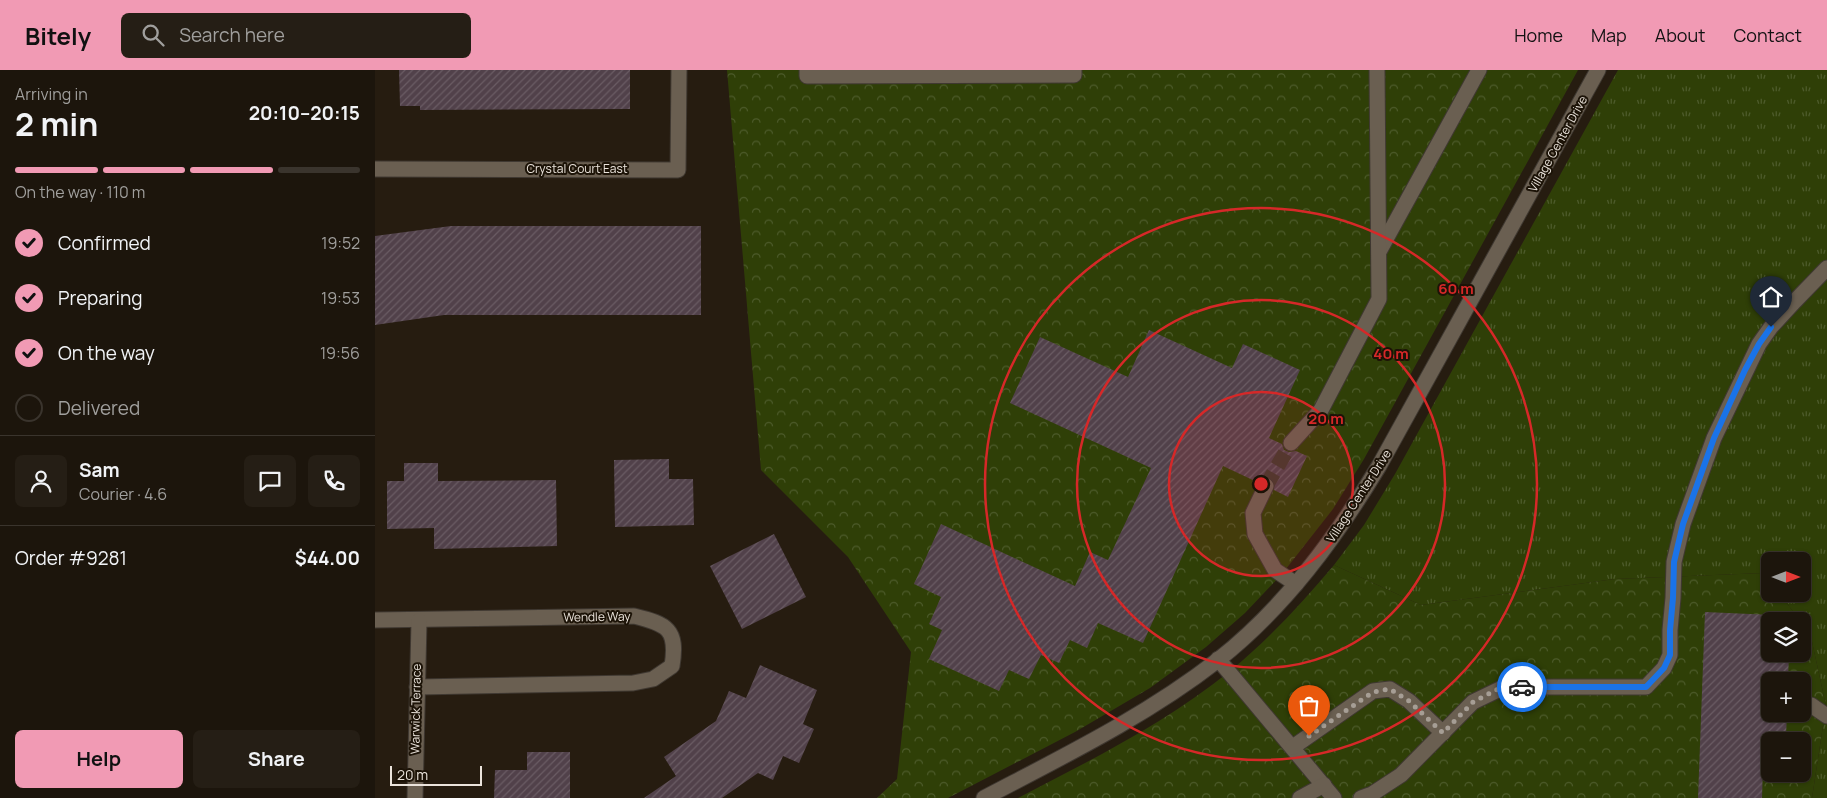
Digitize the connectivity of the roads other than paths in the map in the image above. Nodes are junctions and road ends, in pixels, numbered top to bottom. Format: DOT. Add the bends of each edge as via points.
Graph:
graph roads {
  1 [pos="679,70"];
  2 [pos="807,70"];
  3 [pos="1074,70"];
  4 [pos="1377,70"];
  5 [pos="1479,70"];
  6 [pos="1599,70"];
  7 [pos="375,168"];
  8 [pos="1379,252"];
  9 [pos="1827,268"];
  10 [pos="1291,444"];
  11 [pos="1266,486"];
  12 [pos="1296,584"];
  13 [pos="375,620"];
  14 [pos="419,620"];
  15 [pos="1218,659"];
  16 [pos="417,687"];
  17 [pos="1811,706"];
  18 [pos="1827,716"];
  19 [pos="1443,733"];
  20 [pos="1293,747"];
  21 [pos="1324,785"];
  22 [pos="415,798"];
  23 [pos="983,798"];
  24 [pos="1300,798"];
  25 [pos="1334,798"];
  26 [pos="1361,798"];
  1 -- 7 [label="street, Crystal Court East" via="678,170"];
  2 -- 3 [label="street" via="807,76 1074,75"];
  4 -- 8 [label="street"];
  5 -- 8 [label="street"];
  6 -- 12 [label="street, Village Center Drive" via="1379,466 1348,517"];
  8 -- 10 [label="street" via="1379,299 1321,410"];
  9 -- 19 [label="street" via="1759,344 1714,438 1683,524 1674,562 1670,655 1664,668 1646,687 1504,686 1473,702"];
  11 -- 12 [label="street" via="1253,514 1255,534 1275,570"];
  12 -- 15 [label="street, Village Center Drive"];
  13 -- 14 [label="street, Wendle Way"];
  14 -- 16 [label="street, Warwick Terrace"];
  14 -- 16 [label="street, Wendle Way" via="634,616 659,622 672,634 674,650 672,666 661,675 633,683"];
  15 -- 20 [label="street"];
  15 -- 23 [label="street, Village Center Drive" via="1161,700"];
  16 -- 22 [label="street, Warwick Terrace"];
  17 -- 18 [label="street"];
  19 -- 20 [label="street" via="1409,701 1390,689 1373,692"];
  19 -- 26 [label="street" via="1401,775"];
  20 -- 21 [label="street"];
  21 -- 24 [label="street"];
  21 -- 25 [label="street"];
}
